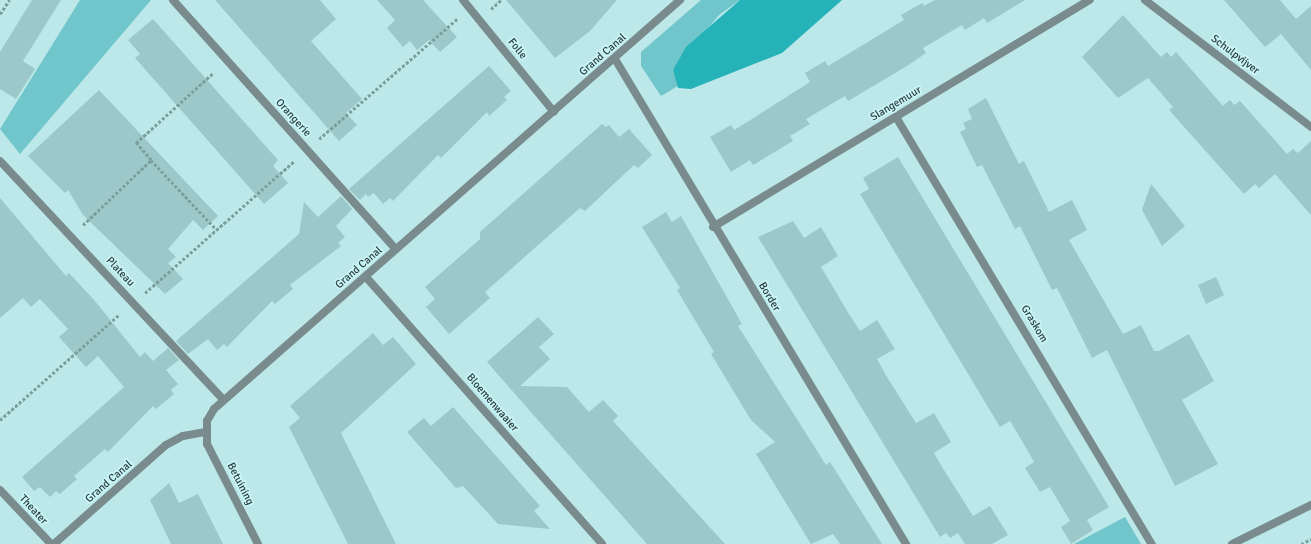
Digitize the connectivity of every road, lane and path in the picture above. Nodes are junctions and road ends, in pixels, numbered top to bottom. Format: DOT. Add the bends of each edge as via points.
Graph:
graph roads {
  1 [pos="9,0"];
  2 [pos="173,0"];
  3 [pos="463,0"];
  4 [pos="680,0"];
  5 [pos="1090,0"];
  6 [pos="1145,0"];
  7 [pos="469,8"];
  8 [pos="0,14"];
  9 [pos="615,59"];
  10 [pos="227,61"];
  11 [pos="554,112"];
  12 [pos="896,117"];
  13 [pos="1311,127"];
  14 [pos="306,150"];
  15 [pos="151,160"];
  16 [pos="0,161"];
  17 [pos="713,227"];
  18 [pos="216,229"];
  19 [pos="71,236"];
  20 [pos="396,249"];
  21 [pos="366,277"];
  22 [pos="133,303"];
  23 [pos="223,399"];
  24 [pos="0,420"];
  25 [pos="205,432"];
  26 [pos="0,490"];
  27 [pos="1311,505"];
  28 [pos="1311,539"];
  29 [pos="51,544"];
  30 [pos="54,544"];
  31 [pos="258,544"];
  32 [pos="602,544"];
  33 [pos="906,544"];
  34 [pos="1152,544"];
  35 [pos="1232,544"];
  36 [pos="1301,544"];
  1 -- 8 [label="path"];
  2 -- 10 [label="street, Orangerie"];
  3 -- 7 [label="street, Folie"];
  4 -- 9 [label="street, Grand Canal"];
  5 -- 12 [label="street, Slangemuur"];
  6 -- 13 [label="street, Schulpvijver"];
  7 -- 11 [label="street, Folie"];
  7 -- 14 [label="path"];
  9 -- 11 [label="street, Grand Canal"];
  9 -- 17 [label="street, Border"];
  10 -- 14 [label="street, Orangerie"];
  10 -- 15 [label="path" via="136,143"];
  11 -- 20 [label="street, Grand Canal"];
  12 -- 17 [label="street, Slangemuur"];
  12 -- 34 [label="street, Graskom"];
  14 -- 18 [label="path"];
  14 -- 20 [label="street, Orangerie"];
  15 -- 18 [label="path"];
  15 -- 19 [label="path"];
  16 -- 19 [label="street, Plateau"];
  17 -- 33 [label="street, Border"];
  18 -- 22 [label="path"];
  19 -- 22 [label="street, Plateau"];
  20 -- 21 [label="street, Grand Canal"];
  21 -- 23 [label="street, Grand Canal"];
  21 -- 32 [label="street, Bloemenwaaier"];
  22 -- 23 [label="street, Plateau"];
  22 -- 24 [label="path"];
  23 -- 25 [label="street, Grand Canal" via="208,421"];
  25 -- 30 [label="street, Grand Canal" via="183,436 166,446"];
  25 -- 31 [label="street, Betuining" via="207,444"];
  26 -- 29 [label="street, Theater"];
  27 -- 35 [label="street"];
  28 -- 36 [label="path"];
}
